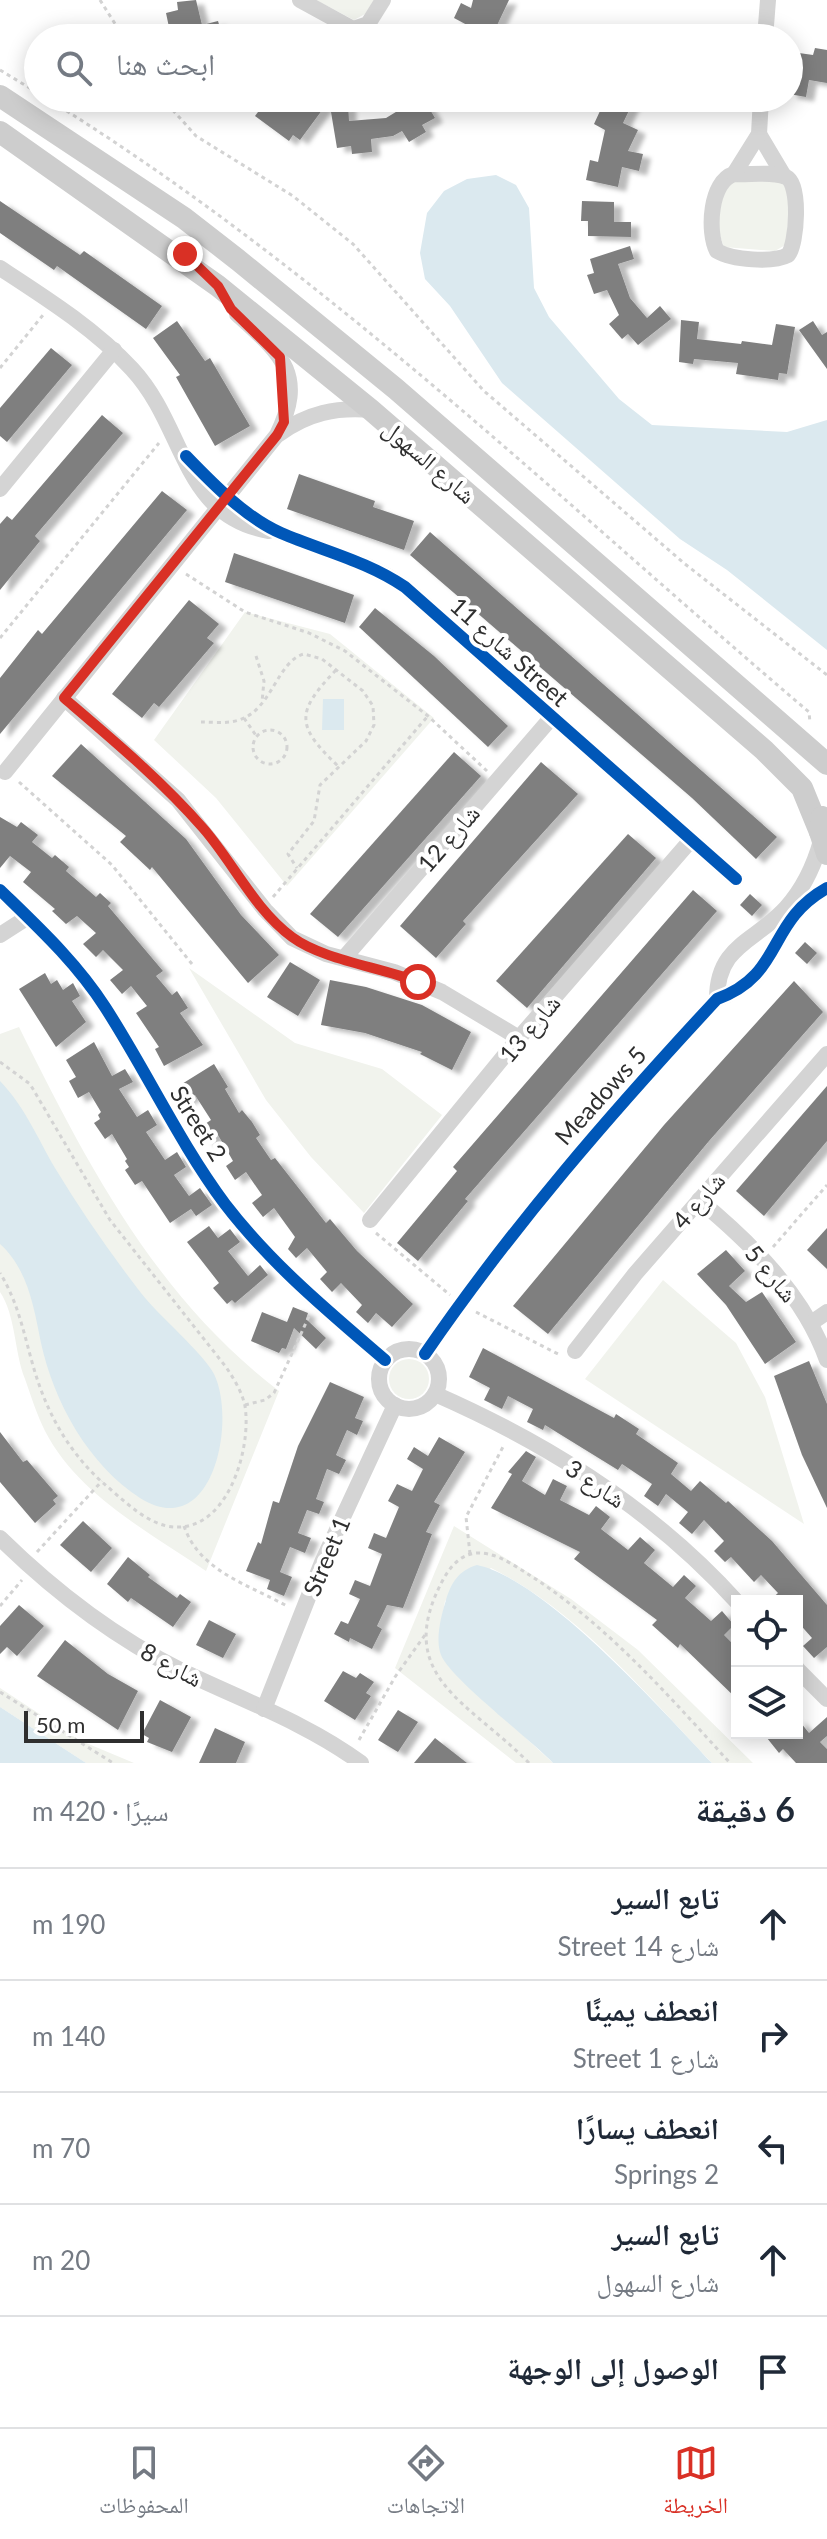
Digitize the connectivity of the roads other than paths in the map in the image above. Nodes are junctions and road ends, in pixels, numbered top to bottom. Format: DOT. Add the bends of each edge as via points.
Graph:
graph roads {
  1 [pos="300,0"];
  2 [pos="383,0"];
  3 [pos="768,0"];
  4 [pos="344,24"];
  5 [pos="368,24"];
  6 [pos="766,24"];
  7 [pos="0,96"];
  8 [pos="24,112"];
  9 [pos="24,112"];
  10 [pos="760,112"];
  11 [pos="0,132"];
  12 [pos="759,134"];
  13 [pos="734,174"];
  14 [pos="784,176"];
  15 [pos="238,260"];
  16 [pos="0,268"];
  17 [pos="199,271"];
  18 [pos="218,286"];
  19 [pos="114,350"];
  20 [pos="371,410"];
  21 [pos="280,428"];
  22 [pos="186,456"];
  23 [pos="0,489"];
  24 [pos="230,496"];
  25 [pos="218,511"];
  26 [pos="278,532"];
  27 [pos="64,698"];
  28 [pos="552,717"];
  29 [pos="827,764"];
  30 [pos="5,772"];
  31 [pos="827,805"];
  32 [pos="691,840"];
  33 [pos="823,843"];
  34 [pos="736,879"];
  35 [pos="827,888"];
  36 [pos="0,890"];
  37 [pos="28,917"];
  38 [pos="0,935"];
  39 [pos="753,937"];
  40 [pos="771,952"];
  41 [pos="344,958"];
  42 [pos="719,975"];
  43 [pos="739,991"];
  44 [pos="717,999"];
  45 [pos="519,1038"];
  46 [pos="827,1054"];
  47 [pos="699,1200"];
  48 [pos="370,1220"];
  49 [pos="827,1312"];
  50 [pos="811,1323"];
  51 [pos="575,1351"];
  52 [pos="425,1354"];
  53 [pos="385,1360"];
  54 [pos="827,1360"];
  55 [pos="435,1394"];
  56 [pos="395,1405"];
  57 [pos="0,1538"];
  58 [pos="731,1596"];
  59 [pos="803,1675"];
  60 [pos="827,1699"];
  61 [pos="264,1709"];
  62 [pos="356,1759"];
  1 -- 4 [label="street"];
  2 -- 5 [label="street"];
  3 -- 6 [label="street"];
  7 -- 9 [label="main road, شارع السهول"];
  8 -- 15 [label="main road, شارع السهول"];
  10 -- 12 [label="street"];
  11 -- 17 [label="main road, شارع السهول"];
  12 -- 13 [label="street"];
  12 -- 14 [label="street"];
  13 -- 14 [label="street"];
  13 -- 14 [label="street" via="722,180 716,193 714,247 727,256 777,259 794,245 795,186"];
  15 -- 17 [label="main road" via="201,239 190,240 185,254"];
  15 -- 29 [label="main road, شارع السهول" via="396,389"];
  16 -- 19 [label="street"];
  17 -- 18 [label="main road, شارع السهول"];
  18 -- 20 [label="main road, شارع السهول"];
  18 -- 21 [label="street" via="231,309 289,371 292,390"];
  19 -- 22 [label="street" via="153,395"];
  19 -- 23 [label="street"];
  20 -- 21 [label="street" via="328,410"];
  20 -- 33 [label="main road, شارع السهول" via="783,767 810,802"];
  21 -- 24 [label="street"];
  22 -- 24 [label="street, شارع 11 Street"];
  22 -- 25 [label="street" via="201,491"];
  24 -- 25 [label="street"];
  24 -- 26 [label="street, شارع 11 Street"];
  25 -- 26 [label="street, شارع 11 Street" via="240,524"];
  25 -- 27 [label="street"];
  26 -- 28 [label="street, شارع 11 Street" via="391,578"];
  27 -- 30 [label="street"];
  27 -- 41 [label="street" via="178,800 265,910 300,942"];
  28 -- 32 [label="street, شارع 11 Street"];
  28 -- 41 [label="street, شارع 12"];
  31 -- 33 [label="main road"];
  32 -- 34 [label="street, شارع 11 Street"];
  32 -- 45 [label="street, شارع 13"];
  33 -- 39 [label="street" via="798,893"];
  35 -- 40 [label="street, Meadows 5" via="794,913"];
  36 -- 37 [label="street, Street 2"];
  37 -- 38 [label="street"];
  37 -- 53 [label="street, Street 2" via="71,960 104,1006 225,1203 284,1271"];
  39 -- 40 [label="street"];
  39 -- 42 [label="street" via="745,952"];
  40 -- 43 [label="street, Meadows 5" via="756,978"];
  41 -- 45 [label="street" via="442,992"];
  42 -- 43 [label="street"];
  42 -- 44 [label="street"];
  43 -- 44 [label="street, Meadows 5"];
  44 -- 52 [label="street, Meadows 5" via="528,1212"];
  45 -- 48 [label="street, شارع 13"];
  46 -- 47 [label="street, شارع 4"];
  47 -- 50 [label="street, شارع 5" via="763,1259"];
  47 -- 51 [label="street, شارع 4"];
  49 -- 50 [label="street"];
  50 -- 54 [label="street, شارع 5"];
  52 -- 53 [label="street" via="404,1349"];
  52 -- 55 [label="street" via="436,1367"];
  53 -- 56 [label="street" via="379,1385"];
  55 -- 56 [label="street" via="417,1408"];
  55 -- 58 [label="street, شارع 3" via="512,1431 627,1504"];
  56 -- 61 [label="street, Street 1" via="301,1613"];
  57 -- 61 [label="street, شارع 8" via="100,1622"];
  59 -- 60 [label="street"];
  61 -- 62 [label="street, شارع 8"];
}
